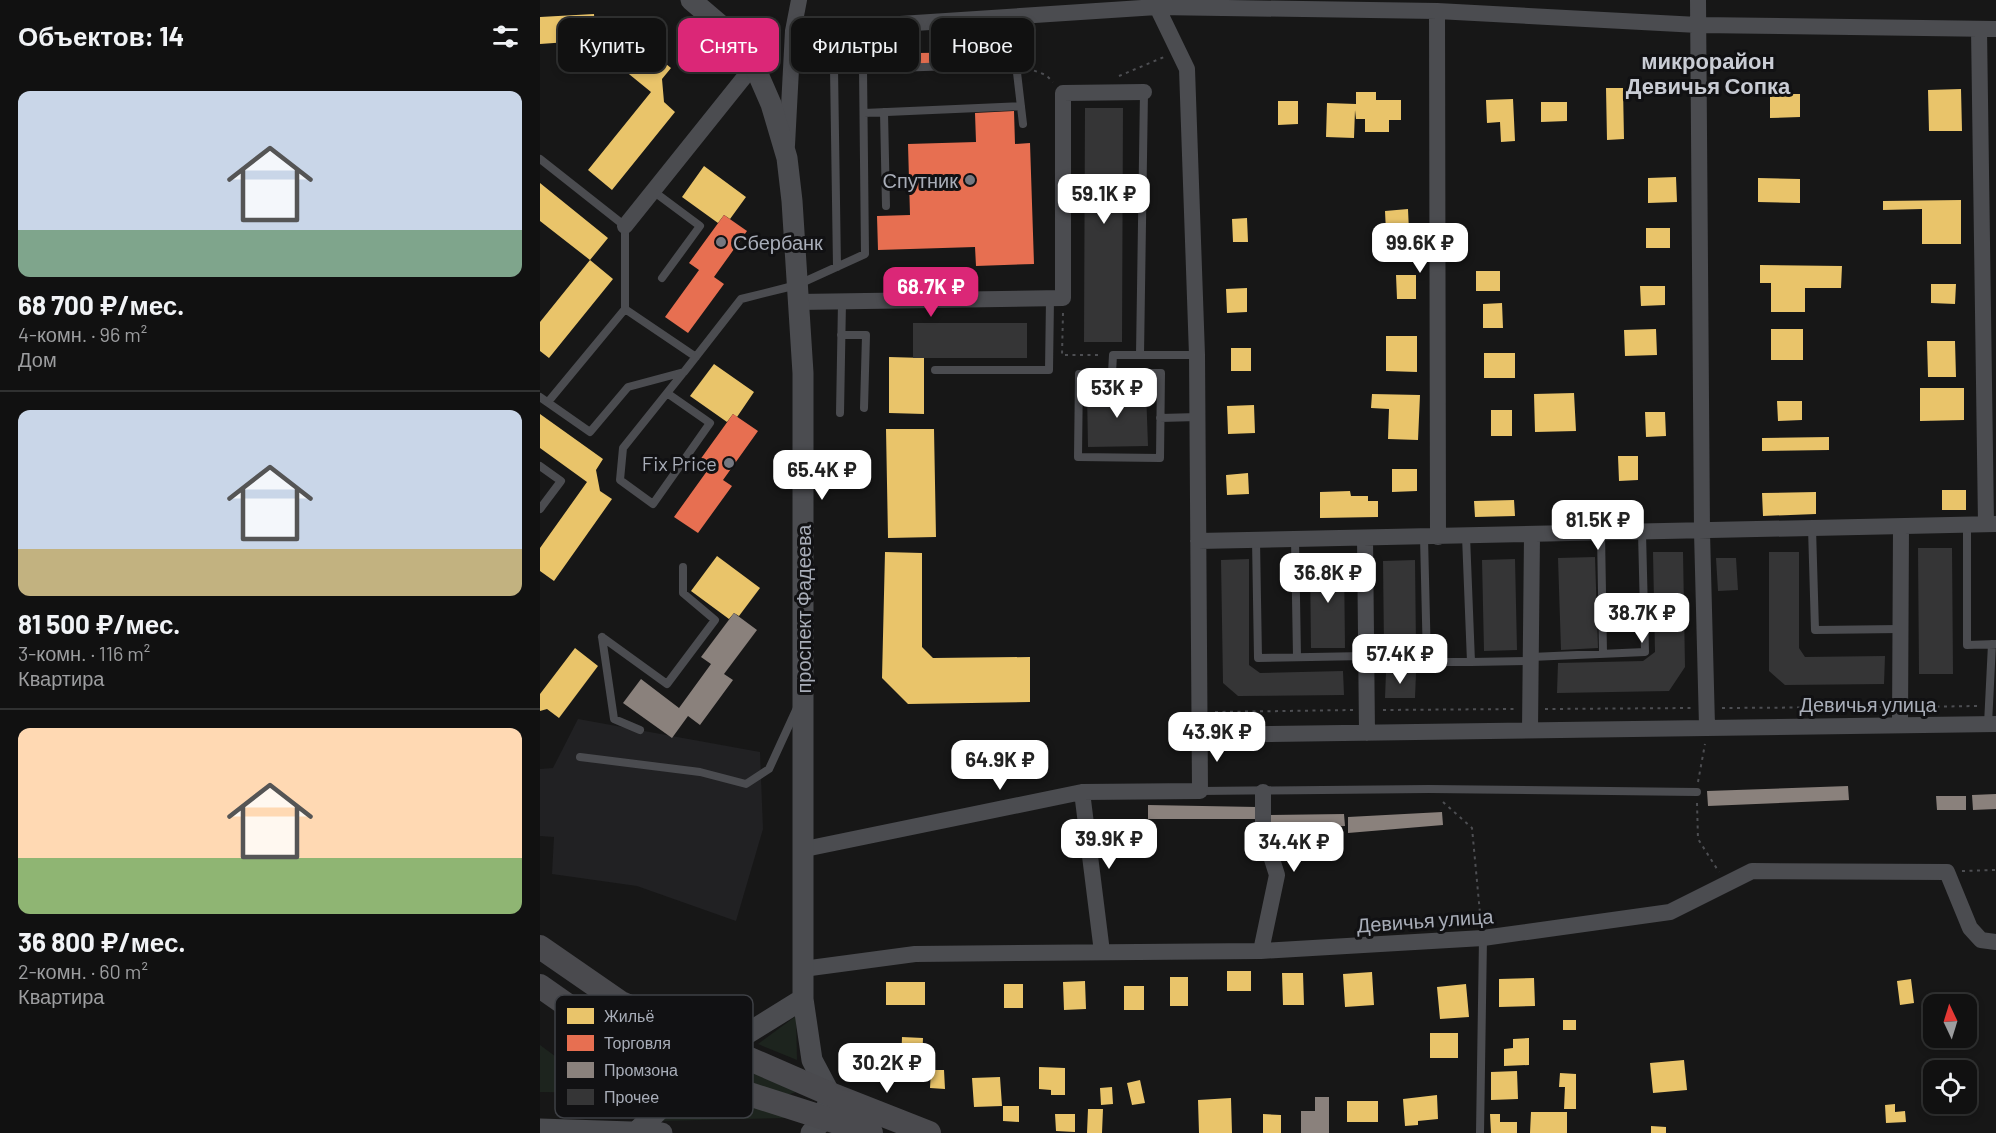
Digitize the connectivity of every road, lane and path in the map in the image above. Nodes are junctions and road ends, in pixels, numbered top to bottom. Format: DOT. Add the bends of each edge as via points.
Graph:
graph roads {
  1 [pos="691,0"];
  2 [pos="799,0"];
  3 [pos="1698,0"];
  4 [pos="1160,3"];
  5 [pos="1437,11"];
  6 [pos="1012,17"];
  7 [pos="712,18"];
  8 [pos="796,18"];
  9 [pos="919,23"];
  10 [pos="1698,25"];
  11 [pos="1988,29"];
  12 [pos="1178,51"];
  13 [pos="791,66"];
  14 [pos="1034,71"];
  15 [pos="748,72"];
  16 [pos="757,72"];
  17 [pos="834,72"];
  18 [pos="863,72"];
  19 [pos="1017,72"];
  20 [pos="1113,79"];
  21 [pos="790,87"];
  22 [pos="764,88"];
  23 [pos="1144,92"];
  24 [pos="1063,93"];
  25 [pos="1021,106"];
  26 [pos="884,112"];
  27 [pos="864,113"];
  28 [pos="1023,124"];
  29 [pos="787,158"];
  30 [pos="540,159"];
  31 [pos="652,191"];
  32 [pos="886,206"];
  33 [pos="625,226"];
  34 [pos="837,267"];
  35 [pos="662,278"];
  36 [pos="798,294"];
  37 [pos="1056,299"];
  38 [pos="842,302"];
  39 [pos="625,309"];
  40 [pos="841,335"];
  41 [pos="1113,355"];
  42 [pos="1140,355"];
  43 [pos="1197,356"];
  44 [pos="696,357"];
  45 [pos="935,370"];
  46 [pos="684,372"];
  47 [pos="1112,373"];
  48 [pos="667,393"];
  49 [pos="544,400"];
  50 [pos="864,408"];
  51 [pos="840,413"];
  52 [pos="1160,417"];
  53 [pos="1198,417"];
  54 [pos="540,466"];
  55 [pos="540,509"];
  56 [pos="1991,524"];
  57 [pos="1967,525"];
  58 [pos="1901,527"];
  59 [pos="1812,528"];
  60 [pos="1702,532"];
  61 [pos="1601,533"];
  62 [pos="1642,533"];
  63 [pos="1532,535"];
  64 [pos="1466,536"];
  65 [pos="1431,537"];
  66 [pos="1365,538"];
  67 [pos="1295,539"];
  68 [pos="1256,540"];
  69 [pos="1198,541"];
  70 [pos="683,567"];
  71 [pos="1900,629"];
  72 [pos="1994,644"];
  73 [pos="1604,653"];
  74 [pos="1365,656"];
  75 [pos="1297,657"];
  76 [pos="1531,659"];
  77 [pos="1471,662"];
  78 [pos="804,694"];
  79 [pos="1989,706"];
  80 [pos="1900,707"];
  81 [pos="1707,708"];
  82 [pos="1531,709"];
  83 [pos="1366,710"];
  84 [pos="1200,712"];
  85 [pos="1992,724"];
  86 [pos="1900,725"];
  87 [pos="1707,726"];
  88 [pos="640,730"];
  89 [pos="1530,730"];
  90 [pos="1367,733"];
  91 [pos="1200,735"];
  92 [pos="580,757"];
  93 [pos="1429,789"];
  94 [pos="1200,791"];
  95 [pos="1082,792"];
  96 [pos="1263,792"];
  97 [pos="1697,792"];
  98 [pos="805,849"];
  99 [pos="1996,870"];
  100 [pos="1947,872"];
  101 [pos="1726,884"];
  102 [pos="1483,938"];
  103 [pos="1996,942"];
  104 [pos="540,947"];
  105 [pos="1261,951"];
  106 [pos="1102,952"];
  107 [pos="803,969"];
  108 [pos="540,986"];
  109 [pos="608,995"];
  110 [pos="555,996"];
  111 [pos="803,999"];
  112 [pos="753,1030"];
  113 [pos="753,1061"];
  114 [pos="830,1094"];
  115 [pos="753,1096"];
  116 [pos="650,1118"];
  117 [pos="817,1126"];
  118 [pos="540,1129"];
  119 [pos="636,1132"];
  120 [pos="662,1133"];
  121 [pos="872,1133"];
  122 [pos="929,1133"];
  123 [pos="1480,1133"];
  1 -- 7 [label="street, проспект Фадеева"];
  2 -- 8 [label="street"];
  3 -- 10 [label="street"];
  4 -- 5 [label="street"];
  4 -- 6 [label="street"];
  4 -- 12 [label="street"];
  5 -- 10 [label="street"];
  5 -- 65 [label="street"];
  6 -- 9 [label="street"];
  10 -- 11 [label="street"];
  10 -- 60 [label="street"];
  11 -- 56 [label="street"];
  12 -- 20 [label="path"];
  12 -- 43 [label="street" via="1187,69"];
  13 -- 21 [label="street"];
  14 -- 24 [label="path" via="1046,75"];
  15 -- 31 [label="street"];
  16 -- 22 [label="street, проспект Фадеева"];
  17 -- 34 [label="lane"];
  18 -- 27 [label="lane"];
  19 -- 25 [label="lane"];
  21 -- 22 [label="street"];
  21 -- 29 [label="street"];
  22 -- 29 [label="street, проспект Фадеева"];
  23 -- 24 [label="street"];
  23 -- 42 [label="lane"];
  24 -- 37 [label="street"];
  25 -- 26 [label="lane"];
  25 -- 28 [label="lane"];
  26 -- 27 [label="lane"];
  26 -- 32 [label="lane"];
  27 -- 34 [label="lane" via="865,254"];
  29 -- 36 [label="street, проспект Фадеева"];
  30 -- 33 [label="lane"];
  31 -- 33 [label="street"];
  31 -- 35 [label="lane" via="700,226"];
  33 -- 39 [label="lane"];
  34 -- 36 [label="lane"];
  36 -- 38 [label="street"];
  36 -- 44 [label="lane" via="741,299"];
  36 -- 78 [label="street, проспект Фадеева" via="803,373"];
  37 -- 38 [label="street"];
  37 -- 41 [label="path" via="1062,355"];
  37 -- 45 [label="lane" via="1049,369"];
  38 -- 40 [label="lane"];
  39 -- 44 [label="lane"];
  39 -- 49 [label="lane"];
  40 -- 50 [label="lane" via="866,335"];
  40 -- 51 [label="lane"];
  41 -- 42 [label="lane"];
  41 -- 47 [label="lane"];
  42 -- 43 [label="lane"];
  43 -- 53 [label="street"];
  44 -- 46 [label="lane"];
  46 -- 48 [label="lane"];
  46 -- 49 [label="lane" via="628,387 590,432"];
  47 -- 52 [label="lane" via="1161,373"];
  47 -- 52 [label="lane" via="1079,374 1078,457 1160,458"];
  48 -- 48 [label="lane" via="710,423 653,504 620,480 623,448"];
  52 -- 53 [label="lane"];
  53 -- 69 [label="street"];
  54 -- 55 [label="lane" via="561,481"];
  56 -- 57 [label="street"];
  57 -- 58 [label="street"];
  57 -- 72 [label="lane" via="1967,645"];
  58 -- 59 [label="street"];
  58 -- 71 [label="street"];
  59 -- 60 [label="street"];
  59 -- 71 [label="lane" via="1815,630"];
  60 -- 62 [label="street"];
  60 -- 81 [label="street"];
  61 -- 62 [label="street"];
  61 -- 63 [label="street"];
  61 -- 73 [label="lane"];
  62 -- 73 [label="lane" via="1645,652"];
  63 -- 64 [label="street"];
  63 -- 76 [label="street"];
  64 -- 65 [label="street"];
  64 -- 77 [label="lane"];
  65 -- 66 [label="street"];
  65 -- 77 [label="lane" via="1427,662"];
  66 -- 67 [label="street"];
  66 -- 74 [label="street"];
  67 -- 68 [label="street"];
  67 -- 75 [label="lane"];
  68 -- 69 [label="street"];
  68 -- 75 [label="lane" via="1258,658"];
  69 -- 84 [label="street"];
  70 -- 88 [label="lane" via="683,593 715,620 667,684 602,637 614,719"];
  71 -- 80 [label="street"];
  72 -- 79 [label="lane"];
  73 -- 76 [label="lane"];
  74 -- 75 [label="lane"];
  74 -- 83 [label="street"];
  76 -- 77 [label="lane"];
  76 -- 82 [label="street"];
  78 -- 92 [label="lane" via="769,769 746,784 700,772"];
  78 -- 98 [label="street, проспект Фадеева"];
  79 -- 80 [label="path"];
  79 -- 85 [label="lane"];
  80 -- 81 [label="path"];
  80 -- 86 [label="street"];
  81 -- 82 [label="path"];
  81 -- 87 [label="street"];
  82 -- 83 [label="path"];
  82 -- 89 [label="street"];
  83 -- 84 [label="path"];
  83 -- 90 [label="street"];
  84 -- 91 [label="street"];
  85 -- 86 [label="street, Девичья улица"];
  86 -- 87 [label="street, Девичья улица"];
  87 -- 89 [label="street, Девичья улица"];
  87 -- 97 [label="path"];
  89 -- 90 [label="street, Девичья улица"];
  90 -- 91 [label="street, Девичья улица"];
  91 -- 94 [label="street"];
  93 -- 96 [label="lane"];
  93 -- 97 [label="lane"];
  93 -- 102 [label="path" via="1472,828"];
  94 -- 95 [label="street"];
  94 -- 96 [label="lane"];
  95 -- 98 [label="street"];
  95 -- 106 [label="street"];
  96 -- 105 [label="street" via="1263,831 1277,875"];
  97 -- 101 [label="path" via="1698,839"];
  98 -- 107 [label="street, проспект Фадеева"];
  99 -- 100 [label="path"];
  100 -- 101 [label="street, Девичья улица" via="1752,871"];
  100 -- 103 [label="street" via="1970,928 1981,940"];
  101 -- 102 [label="street, Девичья улица" via="1670,912"];
  102 -- 105 [label="street, Девичья улица"];
  102 -- 123 [label="lane"];
  104 -- 109 [label="main road"];
  105 -- 106 [label="street, Девичья улица"];
  106 -- 107 [label="street, Девичья улица" via="915,954"];
  107 -- 111 [label="street, проспект Фадеева"];
  108 -- 110 [label="main road"];
  111 -- 112 [label="street"];
  111 -- 114 [label="street, проспект Фадеева" via="812,1060"];
  113 -- 114 [label="main road"];
  114 -- 117 [label="street"];
  114 -- 122 [label="main road"];
  115 -- 117 [label="main road"];
  116 -- 119 [label="street"];
  117 -- 121 [label="main road"];
  118 -- 119 [label="street"];
  119 -- 120 [label="street"];
}
